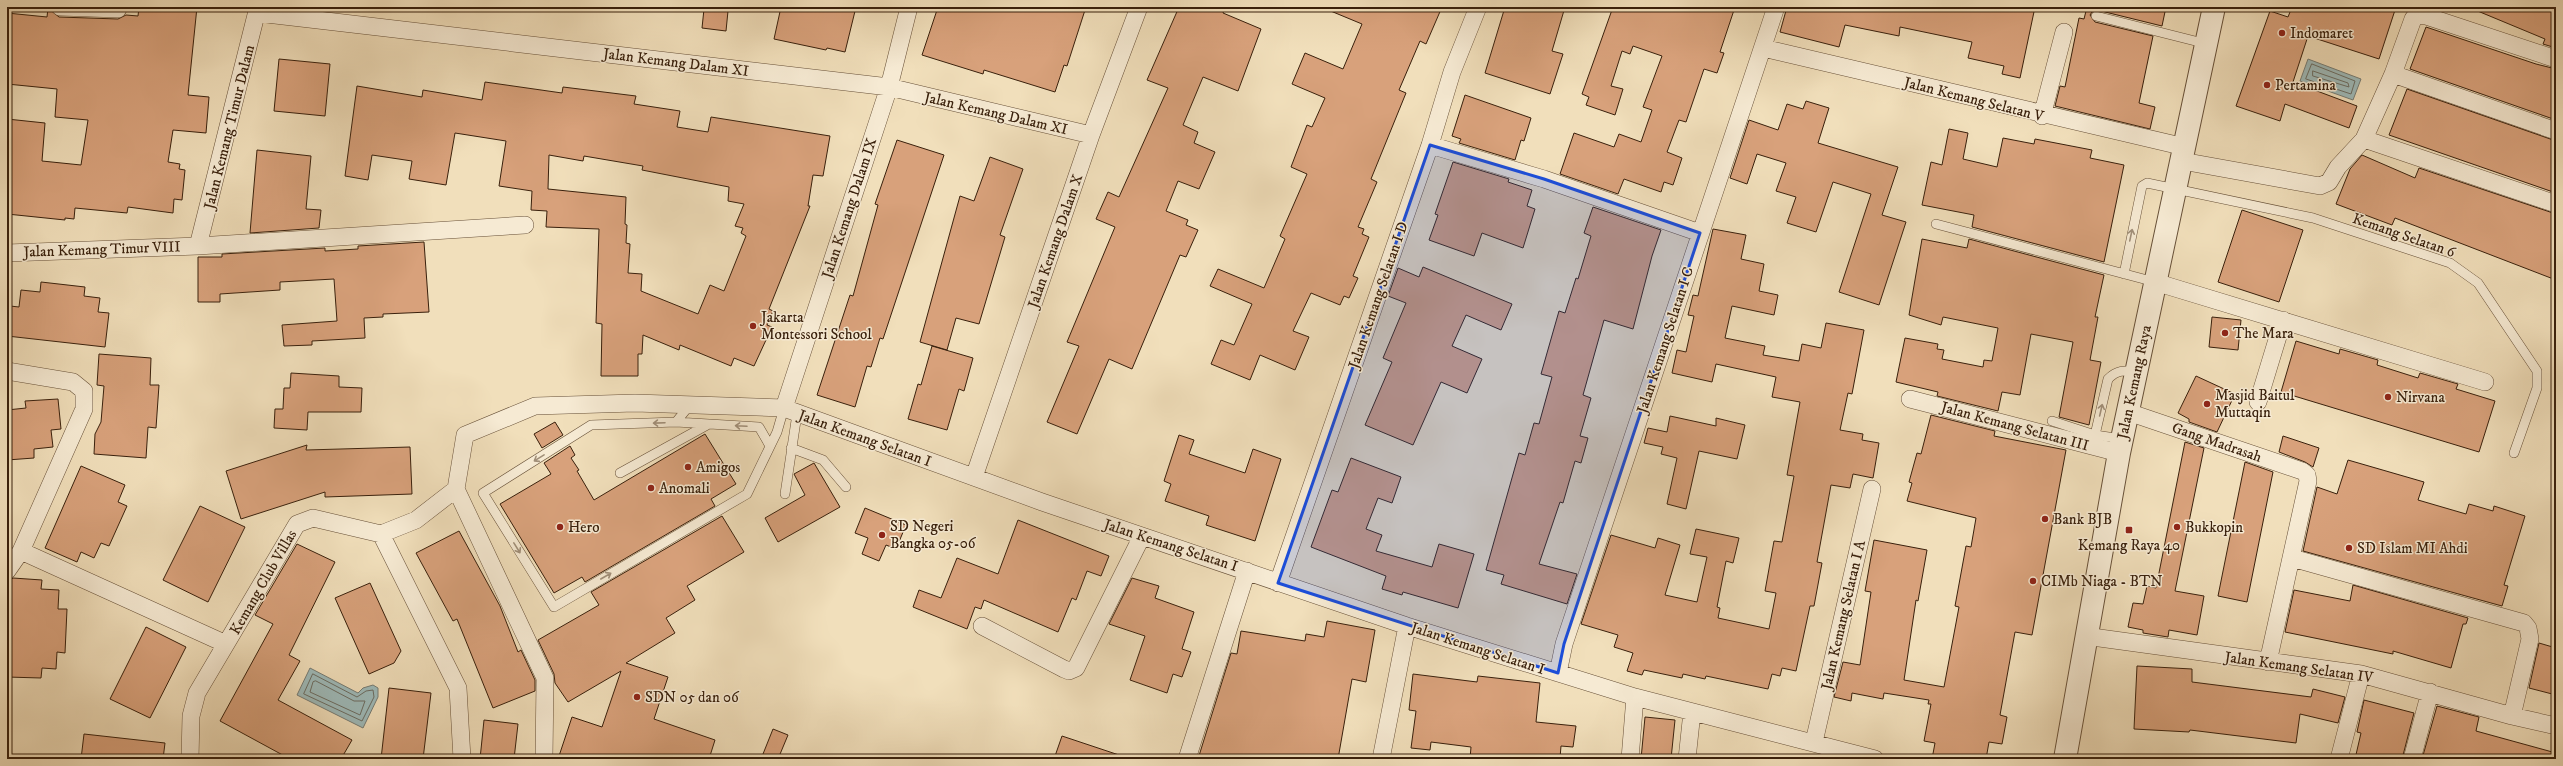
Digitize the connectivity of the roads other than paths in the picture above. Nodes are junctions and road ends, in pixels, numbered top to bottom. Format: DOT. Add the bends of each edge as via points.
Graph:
graph roads {
  1 [pos="60,7"];
  2 [pos="909,7"];
  3 [pos="1139,7"];
  4 [pos="1478,7"];
  5 [pos="1776,7"];
  6 [pos="2214,7"];
  7 [pos="118,9"];
  8 [pos="258,10"];
  9 [pos="2096,16"];
  10 [pos="2064,32"];
  11 [pos="2207,44"];
  12 [pos="1764,48"];
  13 [pos="2556,58"];
  14 [pos="2393,74"];
  15 [pos="889,87"];
  16 [pos="2042,116"];
  17 [pos="2556,131"];
  18 [pos="1091,135"];
  19 [pos="2364,139"];
  20 [pos="1430,145"];
  21 [pos="2183,154"];
  22 [pos="2177,188"];
  23 [pos="2556,204"];
  24 [pos="1936,224"];
  25 [pos="525,225"];
  26 [pos="1700,233"];
  27 [pos="198,246"];
  28 [pos="7,253"];
  29 [pos="2124,274"];
  30 [pos="2155,282"];
  31 [pos="2283,320"];
  32 [pos="7,371"];
  33 [pos="2136,372"];
  34 [pos="2485,382"];
  35 [pos="1910,399"];
  36 [pos="2258,402"];
  37 [pos="687,404"];
  38 [pos="791,411"];
  39 [pos="2128,412"];
  40 [pos="2052,421"];
  41 [pos="676,422"];
  42 [pos="707,425"];
  43 [pos="2095,435"];
  44 [pos="770,446"];
  45 [pos="2120,446"];
  46 [pos="791,448"];
  47 [pos="2514,453"];
  48 [pos="620,473"];
  49 [pos="974,477"];
  50 [pos="846,487"];
  51 [pos="456,489"];
  52 [pos="1872,489"];
  53 [pos="785,494"];
  54 [pos="382,534"];
  55 [pos="1142,536"];
  56 [pos="21,551"];
  57 [pos="2292,558"];
  58 [pos="7,571"];
  59 [pos="1247,571"];
  60 [pos="1278,583"];
  61 [pos="982,626"];
  62 [pos="1407,626"];
  63 [pos="2085,636"];
  64 [pos="226,644"];
  65 [pos="2268,662"];
  66 [pos="1558,673"];
  67 [pos="2361,674"];
  68 [pos="2430,692"];
  69 [pos="1635,697"];
  70 [pos="1692,712"];
  71 [pos="2512,716"];
  72 [pos="2556,726"];
  73 [pos="1814,742"];
  74 [pos="190,759"];
  75 [pos="462,759"];
  76 [pos="544,759"];
  77 [pos="1187,759"];
  78 [pos="1381,759"];
  79 [pos="1630,759"];
  80 [pos="1687,759"];
  81 [pos="1875,759"];
  82 [pos="2065,759"];
  83 [pos="2339,759"];
  84 [pos="2412,759"];
  1 -- 7 [label="street"];
  2 -- 15 [label="street, Jalan Kemang Dalam IX"];
  3 -- 18 [label="street, Jalan Kemang Dalam X"];
  4 -- 20 [label="street, Jalan Kemang Selatan I D" via="1452,72"];
  5 -- 12 [label="street, Jalan Kemang Selatan I C"];
  6 -- 11 [label="street, Jalan Kemang Raya"];
  8 -- 15 [label="street, Jalan Kemang Dalam XI"];
  8 -- 27 [label="street, Jalan Kemang Timur Dalam"];
  9 -- 11 [label="lane"];
  10 -- 16 [label="street"];
  11 -- 21 [label="street, Jalan Kemang Raya"];
  12 -- 16 [label="street, Jalan Kemang Selatan V"];
  12 -- 26 [label="street, Jalan Kemang Selatan I C"];
  13 -- 14 [label="street" via="2419,14 2413,19"];
  14 -- 17 [label="street"];
  14 -- 19 [label="street"];
  15 -- 18 [label="street, Jalan Kemang Dalam XI"];
  15 -- 38 [label="street, Jalan Kemang Dalam IX"];
  16 -- 21 [label="street, Jalan Kemang Selatan V"];
  18 -- 49 [label="street, Jalan Kemang Dalam X"];
  19 -- 21 [label="street, Jalan Kemang Selatan V" via="2345,158 2329,182 2320,186"];
  19 -- 23 [label="street"];
  20 -- 26 [label="street" via="1544,179"];
  20 -- 60 [label="street, Jalan Kemang Selatan I D"];
  21 -- 22 [label="street, Jalan Kemang Raya"];
  29 -- 22 [label="lane, Kemang Selatan 6, one-way" via="2142,186 2154,183"];
  22 -- 30 [label="street, Jalan Kemang Raya"];
  22 -- 47 [label="lane, Kemang Selatan 6" via="2313,218 2450,264 2466,272 2478,283 2537,371 2537,388"];
  24 -- 29 [label="lane"];
  25 -- 27 [label="street, Jalan Kemang Timur VIII"];
  26 -- 66 [label="street, Jalan Kemang Selatan I C" via="1564,644"];
  27 -- 28 [label="street, Jalan Kemang Timur VIII"];
  29 -- 30 [label="lane"];
  30 -- 31 [label="street"];
  30 -- 33 [label="street, Jalan Kemang Raya"];
  31 -- 34 [label="street"];
  31 -- 36 [label="street"];
  32 -- 56 [label="street" via="74,382 84,391 84,409"];
  33 -- 39 [label="street, Jalan Kemang Raya"];
  43 -- 33 [label="lane, one-way" via="2108,379 2114,372"];
  35 -- 45 [label="street, Jalan Kemang Selatan III"];
  37 -- 38 [label="street, Jalan Kemang Selatan I"];
  37 -- 41 [label="lane"];
  37 -- 51 [label="street, Jalan Kemang Selatan I" via="535,406 465,435"];
  38 -- 44 [label="lane"];
  38 -- 46 [label="lane"];
  38 -- 49 [label="street, Jalan Kemang Selatan I"];
  39 -- 45 [label="street, Jalan Kemang Raya"];
  39 -- 57 [label="street, Gang Madrasah" via="2305,473 2308,481"];
  40 -- 43 [label="lane"];
  41 -- 42 [label="lane"];
  41 -- 44 [label="lane, one-way" via="591,425 483,493 554,607 747,494"];
  44 -- 42 [label="lane, one-way" via="758,427"];
  42 -- 48 [label="lane"];
  43 -- 45 [label="lane"];
  45 -- 63 [label="street, Jalan Kemang Raya"];
  46 -- 50 [label="lane" via="823,460"];
  46 -- 53 [label="lane"];
  49 -- 55 [label="street, Jalan Kemang Selatan I"];
  51 -- 54 [label="street" via="416,520"];
  51 -- 76 [label="street" via="545,678"];
  52 -- 73 [label="street, Jalan Kemang Selatan I A"];
  54 -- 64 [label="street, Kemang Club Villas" via="312,518 296,524"];
  54 -- 75 [label="street" via="458,688"];
  55 -- 59 [label="street, Jalan Kemang Selatan I"];
  55 -- 61 [label="street" via="1076,668 1069,671 1064,669"];
  56 -- 58 [label="street"];
  56 -- 64 [label="street"];
  57 -- 65 [label="street"];
  57 -- 71 [label="street" via="2524,624 2528,628 2530,639"];
  59 -- 60 [label="street, Jalan Kemang Selatan I"];
  59 -- 77 [label="street"];
  60 -- 62 [label="street, Jalan Kemang Selatan I"];
  62 -- 66 [label="street, Jalan Kemang Selatan I"];
  62 -- 78 [label="street"];
  63 -- 65 [label="street, Jalan Kemang Selatan IV"];
  63 -- 82 [label="street, Jalan Kemang Raya"];
  64 -- 74 [label="street, Kemang Club Villas" via="197,693 191,716"];
  65 -- 67 [label="street, Jalan Kemang Selatan IV"];
  66 -- 69 [label="street, Jalan Kemang Selatan I"];
  67 -- 68 [label="street, Jalan Kemang Selatan IV"];
  67 -- 83 [label="street"];
  68 -- 71 [label="street, Jalan Kemang Selatan IV"];
  68 -- 84 [label="street"];
  69 -- 70 [label="street, Jalan Kemang Selatan I"];
  69 -- 79 [label="street"];
  70 -- 73 [label="street, Jalan Kemang Selatan I"];
  70 -- 80 [label="street"];
  71 -- 72 [label="street, Jalan Kemang Selatan IV"];
  73 -- 81 [label="street, Jalan Kemang Selatan I"];
}
